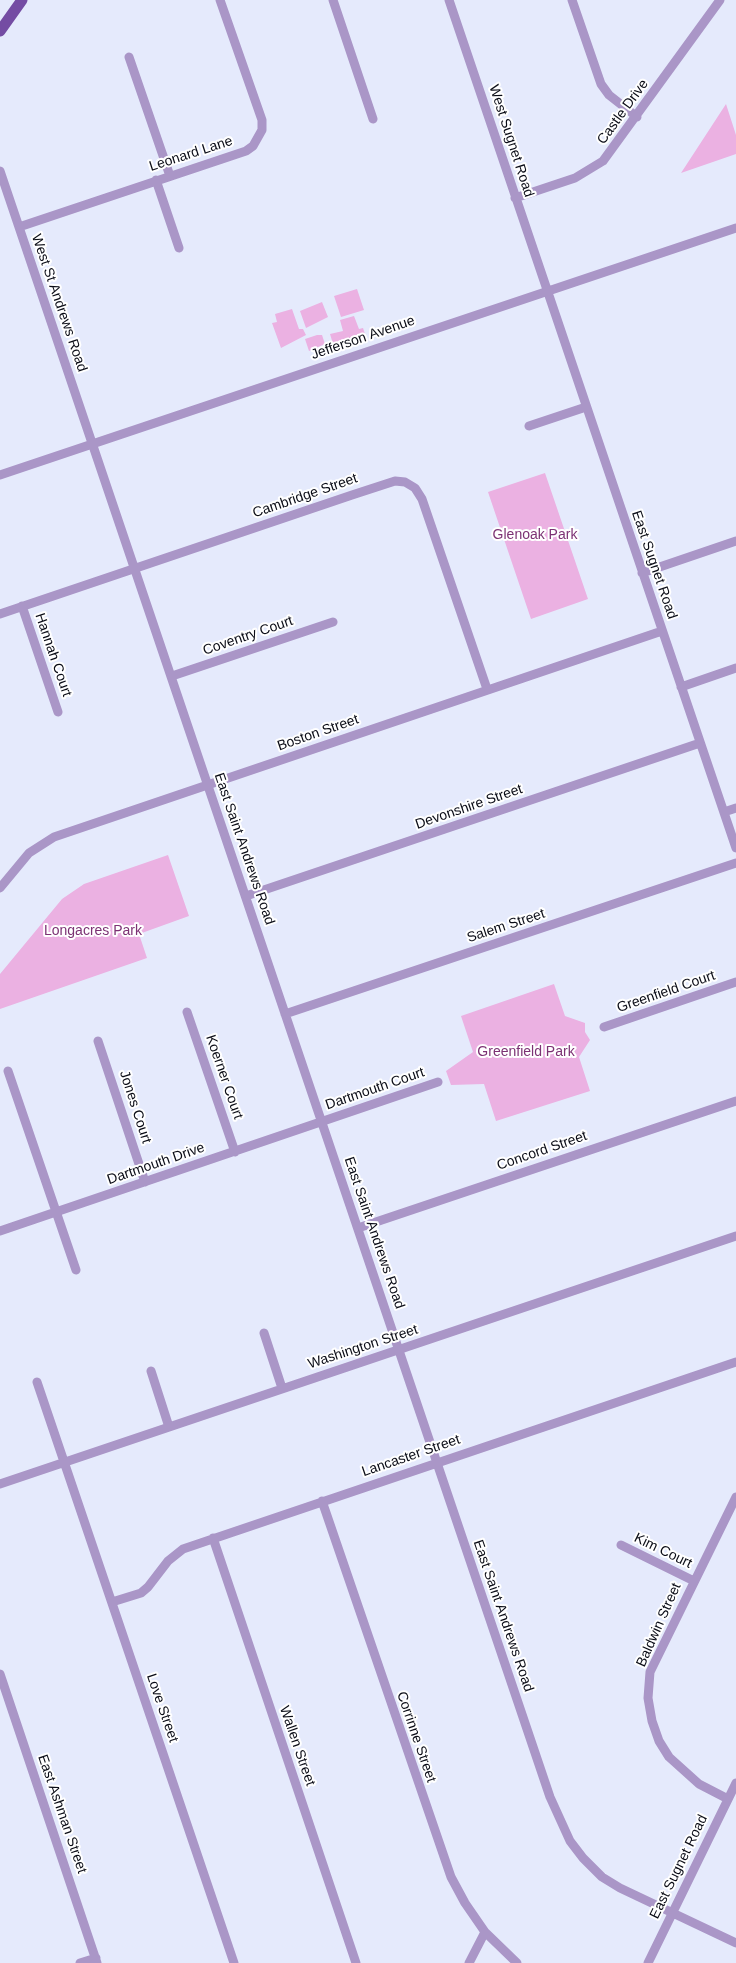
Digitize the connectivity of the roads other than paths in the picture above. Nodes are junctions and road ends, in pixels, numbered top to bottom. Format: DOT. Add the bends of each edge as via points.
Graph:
graph roads {
  1 [pos="22,0"];
  2 [pos="220,0"];
  3 [pos="333,0"];
  4 [pos="449,0"];
  5 [pos="572,0"];
  6 [pos="720,0"];
  7 [pos="0,31"];
  8 [pos="129,57"];
  9 [pos="638,117"];
  10 [pos="373,119"];
  11 [pos="0,171"];
  12 [pos="170,176"];
  13 [pos="156,180"];
  14 [pos="516,198"];
  15 [pos="19,227"];
  16 [pos="736,228"];
  17 [pos="179,248"];
  18 [pos="547,291"];
  19 [pos="586,408"];
  20 [pos="529,426"];
  21 [pos="92,444"];
  22 [pos="0,475"];
  23 [pos="736,541"];
  24 [pos="134,568"];
  25 [pos="642,573"];
  26 [pos="22,606"];
  27 [pos="0,614"];
  28 [pos="333,622"];
  29 [pos="662,631"];
  30 [pos="736,668"];
  31 [pos="172,676"];
  32 [pos="681,687"];
  33 [pos="487,689"];
  34 [pos="58,712"];
  35 [pos="700,743"];
  36 [pos="208,785"];
  37 [pos="736,808"];
  38 [pos="724,812"];
  39 [pos="736,848"];
  40 [pos="736,864"];
  41 [pos="0,888"];
  42 [pos="246,896"];
  43 [pos="736,982"];
  44 [pos="187,1012"];
  45 [pos="286,1014"];
  46 [pos="604,1027"];
  47 [pos="98,1041"];
  48 [pos="8,1071"];
  49 [pos="438,1082"];
  50 [pos="736,1101"];
  51 [pos="322,1123"];
  52 [pos="235,1152"];
  53 [pos="145,1182"];
  54 [pos="56,1212"];
  55 [pos="358,1228"];
  56 [pos="0,1231"];
  57 [pos="736,1236"];
  58 [pos="76,1270"];
  59 [pos="264,1333"];
  60 [pos="399,1349"];
  61 [pos="736,1362"];
  62 [pos="151,1371"];
  63 [pos="36,1382"];
  64 [pos="282,1388"];
  65 [pos="169,1427"];
  66 [pos="65,1462"];
  67 [pos="437,1462"];
  68 [pos="0,1484"];
  69 [pos="736,1497"];
  70 [pos="322,1501"];
  71 [pos="213,1538"];
  72 [pos="621,1545"];
  73 [pos="694,1581"];
  74 [pos="112,1602"];
  75 [pos="0,1674"];
  76 [pos="736,1783"];
  77 [pos="728,1799"];
  78 [pos="671,1913"];
  79 [pos="486,1932"];
  80 [pos="736,1943"];
  81 [pos="96,1960"];
  82 [pos="80,1963"];
  83 [pos="234,1963"];
  84 [pos="356,1963"];
  85 [pos="469,1963"];
  86 [pos="517,1963"];
  87 [pos="648,1963"];
  1 -- 7 [label="main road"];
  2 -- 12 [label="street, Leonard Lane" via="262,120 262,130 246,151"];
  3 -- 10 [label="street"];
  4 -- 14 [label="street, West Sugnet Road"];
  5 -- 9 [label="street" via="601,84 609,95"];
  6 -- 9 [label="street, Castle Drive"];
  8 -- 12 [label="street"];
  9 -- 14 [label="street, Castle Drive" via="610,155 597,166 575,178"];
  11 -- 15 [label="street, West St Andrews Road"];
  12 -- 13 [label="street, Leonard Lane"];
  13 -- 15 [label="street, Leonard Lane"];
  13 -- 17 [label="street"];
  14 -- 18 [label="street, West Sugnet Road"];
  15 -- 21 [label="street, West St Andrews Road"];
  16 -- 18 [label="street, Jefferson Avenue"];
  18 -- 19 [label="street, East Sugnet Road"];
  18 -- 21 [label="street, Jefferson Avenue"];
  19 -- 20 [label="street"];
  19 -- 25 [label="street, East Sugnet Road"];
  21 -- 22 [label="street, Jefferson Avenue"];
  21 -- 24 [label="street, East Saint Andrews Road"];
  23 -- 25 [label="street"];
  24 -- 26 [label="street, Cambridge Street"];
  24 -- 31 [label="street, East Saint Andrews Road"];
  24 -- 33 [label="street, Cambridge Street" via="395,481 405,482 415,488 422,499"];
  25 -- 29 [label="street, East Sugnet Road"];
  26 -- 27 [label="street, Cambridge Street"];
  26 -- 34 [label="street, Hannah Court"];
  28 -- 31 [label="street, Coventry Court"];
  29 -- 32 [label="street, East Sugnet Road"];
  29 -- 33 [label="street, Boston Street"];
  30 -- 32 [label="street"];
  31 -- 36 [label="street, East Saint Andrews Road"];
  32 -- 35 [label="street, East Sugnet Road"];
  33 -- 36 [label="street, Boston Street"];
  35 -- 38 [label="street, East Sugnet Road"];
  35 -- 42 [label="street, Devonshire Street"];
  36 -- 41 [label="street, Boston Street" via="54,836 29,853"];
  36 -- 42 [label="street, East Saint Andrews Road"];
  37 -- 38 [label="street"];
  38 -- 39 [label="street, East Sugnet Road"];
  40 -- 45 [label="street, Salem Street"];
  42 -- 45 [label="street, East Saint Andrews Road"];
  43 -- 46 [label="street, Greenfield Court"];
  44 -- 52 [label="street, Koerner Court"];
  45 -- 51 [label="street, East Saint Andrews Road"];
  47 -- 53 [label="street, Jones Court"];
  48 -- 54 [label="street"];
  49 -- 51 [label="street, Dartmouth Court"];
  50 -- 55 [label="street, Concord Street"];
  51 -- 52 [label="street, Dartmouth Drive"];
  51 -- 55 [label="street, East Saint Andrews Road"];
  52 -- 53 [label="street, Dartmouth Drive"];
  53 -- 54 [label="street, Dartmouth Drive"];
  54 -- 56 [label="street, Dartmouth Drive"];
  54 -- 58 [label="street"];
  55 -- 60 [label="street, East Saint Andrews Road"];
  57 -- 60 [label="street, Washington Street"];
  59 -- 64 [label="street"];
  60 -- 64 [label="street, Washington Street"];
  60 -- 67 [label="street, East Saint Andrews Road"];
  61 -- 67 [label="street, Lancaster Street"];
  62 -- 65 [label="street"];
  63 -- 66 [label="street, Love Street"];
  64 -- 65 [label="street, Washington Street"];
  65 -- 66 [label="street, Washington Street"];
  66 -- 68 [label="street, Washington Street"];
  66 -- 74 [label="street, Love Street"];
  67 -- 70 [label="street, Lancaster Street"];
  67 -- 78 [label="street, East Saint Andrews Road" via="550,1797 570,1840 602,1877"];
  69 -- 73 [label="street, Baldwin Street"];
  70 -- 71 [label="street, Lancaster Street"];
  70 -- 79 [label="street, Corrinne Street" via="441,1852 465,1902"];
  71 -- 74 [label="street, Lancaster Street" via="175,1554 154,1582 141,1593"];
  71 -- 84 [label="street, Wallen Street"];
  72 -- 73 [label="street, Kim Court"];
  73 -- 77 [label="street, Baldwin Street" via="650,1672 648,1698 659,1741 669,1757 699,1784"];
  74 -- 83 [label="street, Love Street"];
  75 -- 81 [label="street, East Ashman Street"];
  76 -- 77 [label="street, East Sugnet Road"];
  77 -- 78 [label="street, East Sugnet Road"];
  78 -- 80 [label="street, East Saint Andrews Road"];
  78 -- 87 [label="street, East Sugnet Road"];
  79 -- 85 [label="street"];
  79 -- 86 [label="street, Corrinne Street"];
  81 -- 82 [label="street"];
}
